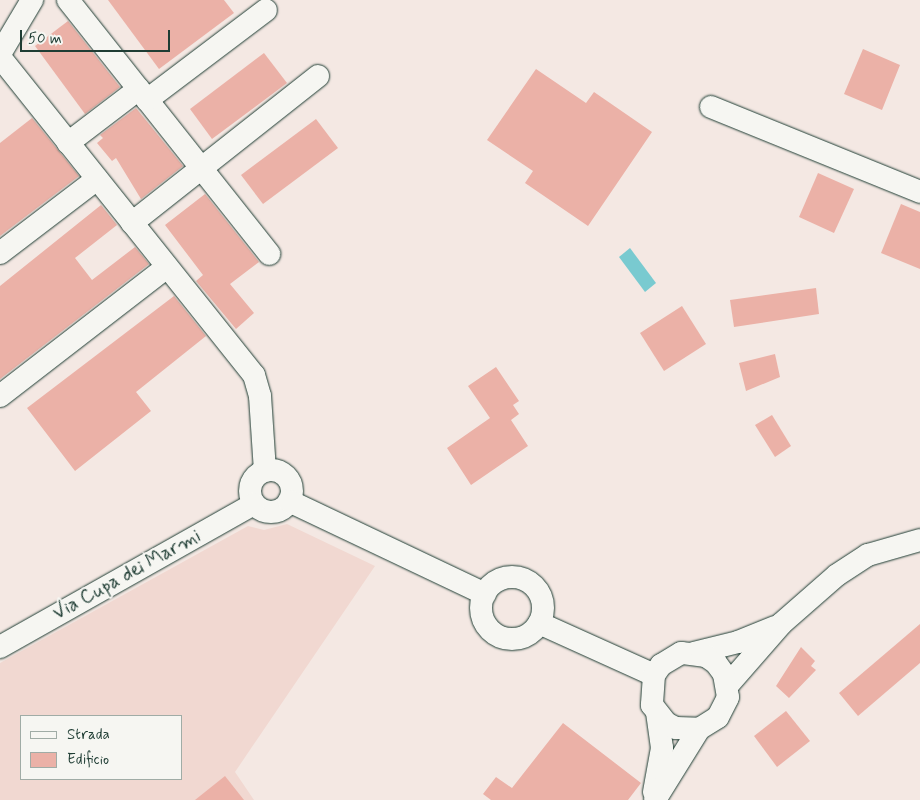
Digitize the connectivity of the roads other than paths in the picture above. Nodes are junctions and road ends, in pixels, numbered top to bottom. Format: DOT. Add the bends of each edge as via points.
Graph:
graph roads {
  1 [pos="32,0"];
  2 [pos="68,0"];
  3 [pos="266,10"];
  4 [pos="0,56"];
  5 [pos="318,76"];
  6 [pos="143,94"];
  7 [pos="711,107"];
  8 [pos="68,143"];
  9 [pos="202,169"];
  10 [pos="97,179"];
  11 [pos="920,192"];
  12 [pos="132,223"];
  13 [pos="0,253"];
  14 [pos="269,254"];
  15 [pos="168,267"];
  16 [pos="0,396"];
  17 [pos="265,471"];
  18 [pos="289,501"];
  19 [pos="254,504"];
  20 [pos="920,540"];
  21 [pos="485,594"];
  22 [pos="539,623"];
  23 [pos="781,624"];
  24 [pos="0,647"];
  25 [pos="694,653"];
  26 [pos="654,675"];
  27 [pos="727,686"];
  28 [pos="657,714"];
  29 [pos="699,729"];
  30 [pos="654,800"];
  1 -- 4 [label="street"];
  2 -- 6 [label="street"];
  3 -- 6 [label="street"];
  4 -- 8 [label="street"];
  5 -- 9 [label="street"];
  6 -- 8 [label="street"];
  6 -- 9 [label="street"];
  7 -- 11 [label="street"];
  8 -- 10 [label="street"];
  9 -- 12 [label="street"];
  9 -- 14 [label="street"];
  10 -- 12 [label="street"];
  10 -- 13 [label="street"];
  12 -- 15 [label="street"];
  15 -- 16 [label="street"];
  15 -- 17 [label="street" via="254,376 260,396"];
  17 -- 18 [label="street" via="285,476 291,488"];
  17 -- 19 [label="street" via="251,484"];
  18 -- 19 [label="street" via="272,512"];
  18 -- 21 [label="street"];
  19 -- 24 [label="street, Via Cupa dei Marmi"];
  20 -- 23 [label="street" via="881,550 857,562"];
  21 -- 22 [label="street" via="482,613 498,636 516,639"];
  21 -- 22 [label="street" via="508,577 527,581 535,587 543,604"];
  22 -- 26 [label="street"];
  23 -- 25 [label="street" via="738,642"];
  23 -- 27 [label="street"];
  25 -- 26 [label="street" via="670,657"];
  25 -- 27 [label="street" via="716,663"];
  26 -- 28 [label="street" via="650,695"];
  27 -- 29 [label="street" via="728,697 718,718"];
  28 -- 29 [label="street" via="676,728"];
  28 -- 30 [label="street" via="662,748"];
  29 -- 30 [label="street"];
}
